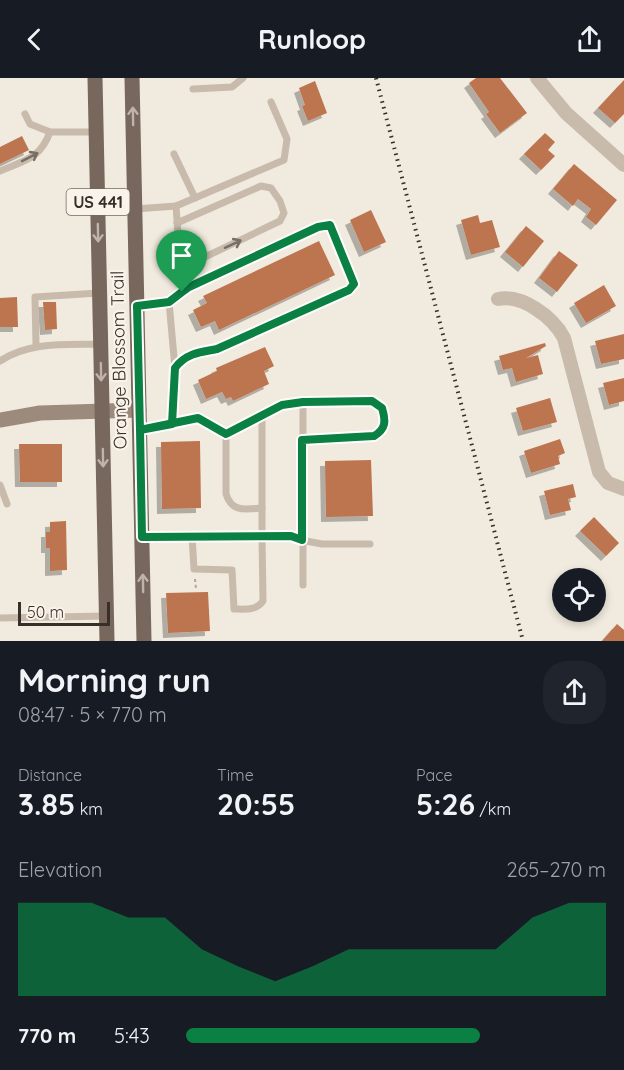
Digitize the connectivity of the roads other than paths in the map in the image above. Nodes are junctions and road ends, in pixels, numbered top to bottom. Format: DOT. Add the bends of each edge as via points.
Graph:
graph roads {
  1 [pos="95,78"];
  2 [pos="243,78"];
  3 [pos="537,78"];
  4 [pos="131,80"];
  5 [pos="193,89"];
  6 [pos="272,102"];
  7 [pos="25,114"];
  8 [pos="50,132"];
  9 [pos="96,132"];
  10 [pos="174,154"];
  11 [pos="624,165"];
  12 [pos="0,171"];
  13 [pos="195,198"];
  14 [pos="176,206"];
  15 [pos="135,209"];
  16 [pos="177,223"];
  17 [pos="180,269"];
  18 [pos="182,292"];
  19 [pos="99,293"];
  20 [pos="498,299"];
  21 [pos="169,302"];
  22 [pos="137,306"];
  23 [pos="100,344"];
  24 [pos="36,345"];
  25 [pos="0,361"];
  26 [pos="175,368"];
  27 [pos="303,402"];
  28 [pos="139,410"];
  29 [pos="102,411"];
  30 [pos="262,414"];
  31 [pos="0,420"];
  32 [pos="172,424"];
  33 [pos="140,430"];
  34 [pos="226,434"];
  35 [pos="302,440"];
  36 [pos="0,485"];
  37 [pos="624,489"];
  38 [pos="7,504"];
  39 [pos="262,508"];
  40 [pos="192,536"];
  41 [pos="262,536"];
  42 [pos="142,537"];
  43 [pos="302,540"];
  44 [pos="370,544"];
  45 [pos="303,585"];
  46 [pos="107,616"];
  47 [pos="0,618"];
  48 [pos="107,641"];
  49 [pos="144,641"];
  1 -- 9 [label="main road, Orange Blossom Trail / US 441"];
  2 -- 5 [label="lane" via="232,87"];
  3 -- 11 [label="street" via="566,113"];
  15 -- 4 [label="main road, Orange Blossom Trail / US 441, one-way"];
  6 -- 13 [label="lane" via="286,139 284,160"];
  7 -- 8 [label="lane" via="30,124"];
  8 -- 9 [label="lane"];
  12 -- 8 [label="lane, one-way" via="38,154"];
  9 -- 19 [label="main road, Orange Blossom Trail / US 441, one-way"];
  10 -- 13 [label="lane"];
  13 -- 14 [label="lane"];
  14 -- 15 [label="lane"];
  14 -- 16 [label="lane"];
  15 -- 22 [label="main road, Orange Blossom Trail / US 441"];
  16 -- 17 [label="lane"];
  17 -- 16 [label="lane, one-way" via="280,221 284,213 271,188 261,186"];
  17 -- 18 [label="lane"];
  18 -- 21 [label="lane"];
  18 -- 26 [label="lane" via="324,225 330,225 354,284 341,295 238,340 185,357"];
  19 -- 23 [label="main road, Orange Blossom Trail / US 441"];
  19 -- 24 [label="lane" via="35,297"];
  20 -- 37 [label="street" via="507,297 528,304 560,330 599,472 608,483"];
  21 -- 22 [label="lane"];
  21 -- 26 [label="lane"];
  22 -- 28 [label="main road, Orange Blossom Trail / US 441"];
  23 -- 24 [label="lane"];
  23 -- 29 [label="main road, Orange Blossom Trail / US 441, one-way"];
  24 -- 25 [label="lane"];
  26 -- 32 [label="lane"];
  27 -- 30 [label="lane" via="282,405"];
  27 -- 35 [label="lane"];
  27 -- 35 [label="lane" via="372,401 382,408 385,425 374,436"];
  28 -- 29 [label="street"];
  28 -- 33 [label="main road, Orange Blossom Trail / US 441"];
  29 -- 31 [label="street" via="40,412"];
  29 -- 46 [label="main road, Orange Blossom Trail / US 441, one-way"];
  30 -- 34 [label="lane"];
  30 -- 39 [label="lane"];
  32 -- 33 [label="lane"];
  32 -- 34 [label="lane" via="198,418"];
  33 -- 42 [label="main road, Orange Blossom Trail / US 441"];
  34 -- 39 [label="lane" via="228,501 239,509"];
  35 -- 43 [label="lane"];
  36 -- 38 [label="lane"];
  39 -- 41 [label="lane"];
  40 -- 41 [label="lane"];
  40 -- 41 [label="lane" via="194,569 232,570 232,607 253,609 263,601"];
  40 -- 42 [label="lane"];
  41 -- 43 [label="lane"];
  49 -- 42 [label="main road, Orange Blossom Trail / US 441, one-way"];
  43 -- 44 [label="lane"];
  43 -- 45 [label="lane"];
  46 -- 47 [label="lane"];
  46 -- 48 [label="main road, Orange Blossom Trail / US 441"];
}
